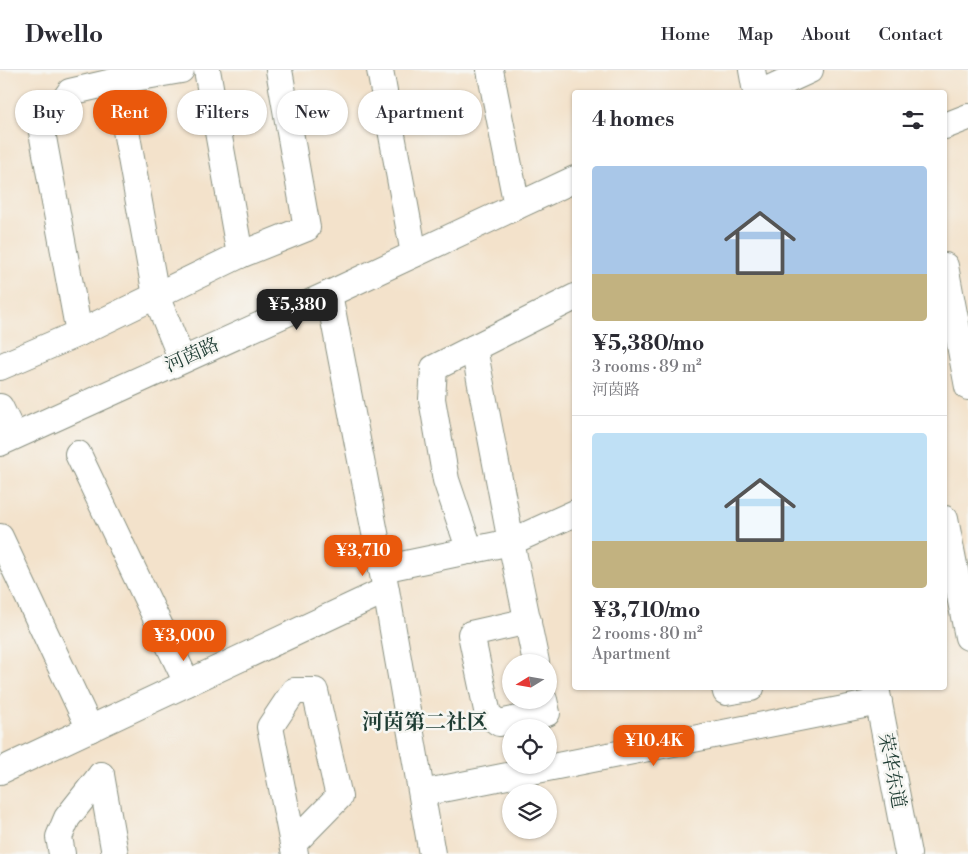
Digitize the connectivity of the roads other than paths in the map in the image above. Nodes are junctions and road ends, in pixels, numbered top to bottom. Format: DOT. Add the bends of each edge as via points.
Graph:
graph roads {
  1 [pos="181,70"];
  2 [pos="207,70"];
  3 [pos="279,70"];
  4 [pos="380,70"];
  5 [pos="490,70"];
  6 [pos="752,70"];
  7 [pos="810,70"];
  8 [pos="117,81"];
  9 [pos="756,90"];
  10 [pos="766,90"];
  11 [pos="968,117"];
  12 [pos="947,125"];
  13 [pos="572,180"];
  14 [pos="517,206"];
  15 [pos="414,254"];
  16 [pos="240,255"];
  17 [pos="947,276"];
  18 [pos="329,294"];
  19 [pos="156,296"];
  20 [pos="572,299"];
  21 [pos="957,327"];
  22 [pos="79,333"];
  23 [pos="474,348"];
  24 [pos="182,360"];
  25 [pos="0,366"];
  26 [pos="968,387"];
  27 [pos="0,407"];
  28 [pos="7,440"];
  29 [pos="78,454"];
  30 [pos="572,515"];
  31 [pos="952,530"];
  32 [pos="0,537"];
  33 [pos="510,542"];
  34 [pos="470,551"];
  35 [pos="384,580"];
  36 [pos="528,621"];
  37 [pos="968,637"];
  38 [pos="534,654"];
  39 [pos="187,683"];
  40 [pos="726,690"];
  41 [pos="738,690"];
  42 [pos="877,695"];
  43 [pos="546,709"];
  44 [pos="90,729"];
  45 [pos="0,771"];
  46 [pos="422,793"];
  47 [pos="294,849"];
  48 [pos="62,854"];
  49 [pos="116,854"];
  50 [pos="432,854"];
  51 [pos="908,854"];
  1 -- 8 [label="street"];
  2 -- 16 [label="street"];
  3 -- 16 [label="street" via="307,228"];
  4 -- 15 [label="street"];
  5 -- 14 [label="street"];
  6 -- 9 [label="street"];
  7 -- 10 [label="street"];
  8 -- 19 [label="street"];
  8 -- 22 [label="street" via="70,92 42,132"];
  11 -- 12 [label="street"];
  13 -- 14 [label="street, 河茵路"];
  14 -- 15 [label="street, 河茵路"];
  15 -- 18 [label="street, 河茵路"];
  16 -- 19 [label="street"];
  17 -- 21 [label="street"];
  18 -- 24 [label="street, 河茵路"];
  18 -- 35 [label="street"];
  19 -- 22 [label="street"];
  19 -- 24 [label="street"];
  20 -- 23 [label="street"];
  21 -- 26 [label="street"];
  22 -- 25 [label="street"];
  23 -- 33 [label="street"];
  23 -- 34 [label="street" via="434,368 432,399 446,480"];
  24 -- 28 [label="street, 河茵路"];
  27 -- 28 [label="street"];
  29 -- 39 [label="street"];
  30 -- 33 [label="street"];
  31 -- 37 [label="street"];
  32 -- 44 [label="street"];
  33 -- 34 [label="street"];
  33 -- 36 [label="street"];
  34 -- 35 [label="street"];
  35 -- 39 [label="street"];
  35 -- 46 [label="street"];
  36 -- 38 [label="street"];
  36 -- 43 [label="street" via="471,634 488,716 499,723 547,713"];
  39 -- 44 [label="street"];
  40 -- 41 [label="street"];
  42 -- 46 [label="street"];
  42 -- 51 [label="street, 荣华东道"];
  44 -- 45 [label="street"];
  46 -- 50 [label="street"];
  47 -- 47 [label="street" via="270,726 294,691 315,691 339,798"];
  48 -- 49 [label="street" via="60,837 67,818 101,775"];
}
